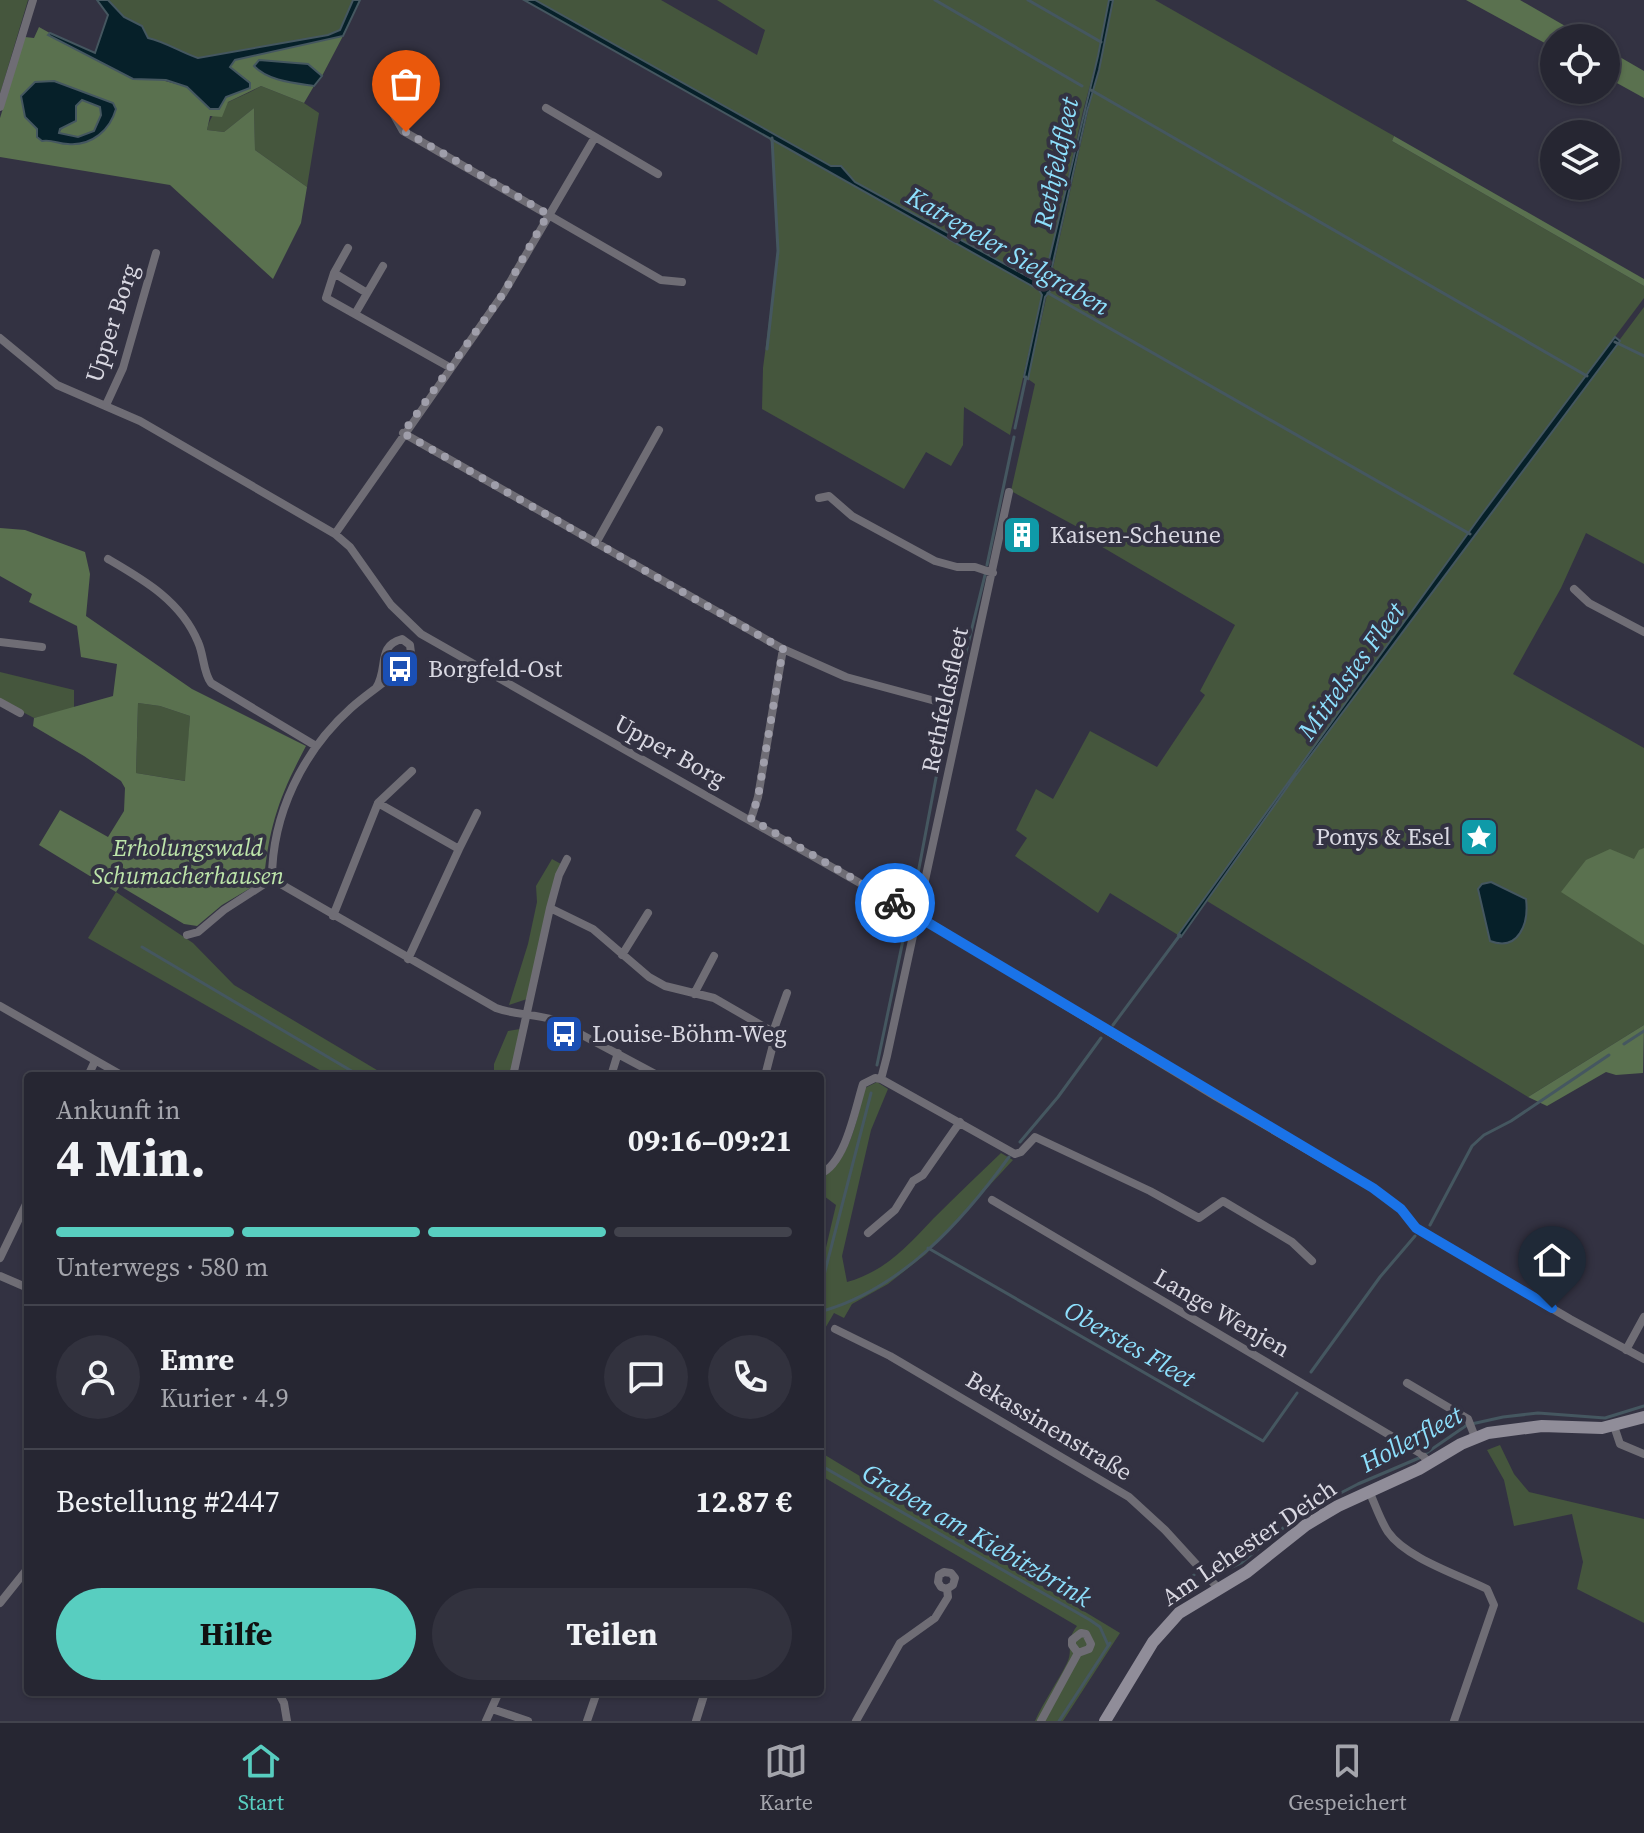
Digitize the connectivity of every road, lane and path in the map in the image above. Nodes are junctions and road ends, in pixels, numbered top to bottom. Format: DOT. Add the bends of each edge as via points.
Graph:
graph roads {
  1 [pos="33,0"];
  2 [pos="0,107"];
  3 [pos="546,108"];
  4 [pos="394,115"];
  5 [pos="595,137"];
  6 [pos="658,174"];
  7 [pos="548,214"];
  8 [pos="348,248"];
  9 [pos="156,253"];
  10 [pos="383,266"];
  11 [pos="334,273"];
  12 [pos="682,282"];
  13 [pos="367,293"];
  14 [pos="355,314"];
  15 [pos="0,338"];
  16 [pos="451,368"];
  17 [pos="106,405"];
  18 [pos="659,430"];
  19 [pos="403,433"];
  20 [pos="1009,492"];
  21 [pos="819,498"];
  22 [pos="335,534"];
  23 [pos="596,543"];
  24 [pos="108,559"];
  25 [pos="993,573"];
  26 [pos="1574,589"];
  27 [pos="1644,632"];
  28 [pos="421,634"];
  29 [pos="0,642"];
  30 [pos="410,645"];
  31 [pos="42,647"];
  32 [pos="783,649"];
  33 [pos="376,688"];
  34 [pos="0,702"];
  35 [pos="939,702"];
  36 [pos="20,713"];
  37 [pos="316,746"];
  38 [pos="412,771"];
  39 [pos="378,803"];
  40 [pos="477,813"];
  41 [pos="751,819"];
  42 [pos="459,849"];
  43 [pos="567,859"];
  44 [pos="272,879"];
  45 [pos="550,908"];
  46 [pos="648,913"];
  47 [pos="333,916"];
  48 [pos="918,916"];
  49 [pos="187,935"];
  50 [pos="622,955"];
  51 [pos="714,956"];
  52 [pos="408,959"];
  53 [pos="787,993"];
  54 [pos="694,994"];
  55 [pos="0,1006"];
  56 [pos="526,1015"];
  57 [pos="773,1032"];
  58 [pos="618,1053"];
  59 [pos="95,1061"];
  60 [pos="90,1072"];
  61 [pos="116,1072"];
  62 [pos="514,1072"];
  63 [pos="612,1072"];
  64 [pos="652,1072"];
  65 [pos="766,1072"];
  66 [pos="881,1079"];
  67 [pos="960,1122"];
  68 [pos="824,1171"];
  69 [pos="992,1200"];
  70 [pos="24,1208"];
  71 [pos="868,1233"];
  72 [pos="0,1258"];
  73 [pos="1312,1261"];
  74 [pos="0,1276"];
  75 [pos="24,1286"];
  76 [pos="1644,1317"];
  77 [pos="835,1329"];
  78 [pos="1626,1350"];
  79 [pos="1644,1359"];
  80 [pos="1407,1383"];
  81 [pos="1644,1417"];
  82 [pos="1614,1426"];
  83 [pos="1472,1429"];
  84 [pos="1644,1454"];
  85 [pos="1425,1458"];
  86 [pos="1369,1491"];
  87 [pos="24,1573"];
  88 [pos="1218,1588"];
  89 [pos="947,1589"];
  90 [pos="0,1603"];
  91 [pos="1078,1653"];
  92 [pos="280,1696"];
  93 [pos="497,1696"];
  94 [pos="596,1696"];
  95 [pos="704,1696"];
  96 [pos="492,1709"];
  97 [pos="287,1721"];
  98 [pos="486,1721"];
  99 [pos="528,1721"];
  100 [pos="587,1721"];
  101 [pos="696,1721"];
  102 [pos="856,1721"];
  103 [pos="1041,1721"];
  104 [pos="1106,1721"];
  105 [pos="1454,1721"];
  1 -- 2 [label="street"];
  3 -- 5 [label="street"];
  4 -- 7 [label="street" via="403,131"];
  5 -- 6 [label="street"];
  5 -- 7 [label="street"];
  7 -- 12 [label="street" via="661,280"];
  7 -- 16 [label="street" via="503,294"];
  8 -- 11 [label="street"];
  9 -- 17 [label="street, Upper Borg" via="123,368"];
  10 -- 13 [label="street"];
  11 -- 13 [label="street"];
  11 -- 14 [label="street" via="326,298"];
  13 -- 14 [label="street"];
  14 -- 16 [label="street"];
  15 -- 17 [label="street, Upper Borg" via="57,385"];
  16 -- 19 [label="street"];
  17 -- 22 [label="street, Upper Borg"];
  18 -- 23 [label="street"];
  19 -- 22 [label="street"];
  19 -- 23 [label="street"];
  20 -- 25 [label="street, Rethfeldsfleet"];
  21 -- 25 [label="street" via="829,496 852,516 935,561"];
  22 -- 28 [label="street, Upper Borg"];
  23 -- 32 [label="street"];
  24 -- 37 [label="street" via="151,584 177,609 200,645 211,683"];
  25 -- 48 [label="street, Rethfeldsfleet"];
  26 -- 27 [label="street" via="1589,603"];
  28 -- 30 [label="street"];
  28 -- 41 [label="street, Upper Borg"];
  29 -- 31 [label="street"];
  30 -- 33 [label="street" via="409,661"];
  30 -- 33 [label="street" via="402,639 388,645"];
  32 -- 35 [label="street" via="846,677"];
  32 -- 41 [label="street"];
  33 -- 37 [label="street"];
  34 -- 36 [label="street"];
  37 -- 44 [label="street" via="287,798"];
  38 -- 39 [label="street"];
  39 -- 42 [label="street"];
  39 -- 47 [label="street"];
  40 -- 42 [label="street"];
  41 -- 48 [label="street, Upper Borg"];
  42 -- 52 [label="street"];
  43 -- 45 [label="street"];
  44 -- 47 [label="street"];
  44 -- 49 [label="street"];
  45 -- 50 [label="street" via="593,929"];
  45 -- 56 [label="street"];
  46 -- 50 [label="street"];
  47 -- 52 [label="street"];
  48 -- 66 [label="street, Rethfeldsfleet"];
  48 -- 78 [label="street, Upper Borg" via="1373,1188 1416,1228"];
  50 -- 54 [label="street" via="665,986"];
  51 -- 54 [label="street"];
  52 -- 56 [label="street" via="496,1008"];
  53 -- 57 [label="street"];
  54 -- 57 [label="street" via="714,998"];
  55 -- 59 [label="street"];
  56 -- 58 [label="street" via="564,1025"];
  56 -- 62 [label="street"];
  57 -- 65 [label="street"];
  58 -- 63 [label="street"];
  58 -- 64 [label="street"];
  59 -- 60 [label="street"];
  59 -- 61 [label="street"];
  66 -- 67 [label="street"];
  66 -- 68 [label="street" via="863,1084 847,1138 835,1163"];
  67 -- 71 [label="street" via="895,1210"];
  67 -- 73 [label="street" via="1015,1154 1035,1137 1199,1218 1223,1201 1292,1242"];
  69 -- 85 [label="street, Lange Wenjen"];
  70 -- 72 [label="street"];
  74 -- 75 [label="street"];
  76 -- 78 [label="street"];
  77 -- 88 [label="street, Bekassinenstraße" via="923,1374 1129,1497"];
  78 -- 79 [label="street, Upper Borg"];
  80 -- 83 [label="street" via="1464,1416"];
  81 -- 82 [label="street, Am Lehester Deich"];
  82 -- 83 [label="street, Am Lehester Deich"];
  82 -- 84 [label="street" via="1620,1444"];
  83 -- 85 [label="street, Am Lehester Deich"];
  85 -- 86 [label="street, Am Lehester Deich"];
  86 -- 88 [label="street, Am Lehester Deich" via="1306,1525"];
  86 -- 105 [label="street" via="1398,1543 1492,1596 1494,1605"];
  87 -- 90 [label="street"];
  88 -- 104 [label="street, Am Lehester Deich" via="1163,1629"];
  89 -- 102 [label="street" via="935,1618 900,1643"];
  91 -- 103 [label="street"];
  92 -- 97 [label="street"];
  93 -- 96 [label="street"];
  94 -- 100 [label="street"];
  95 -- 101 [label="street"];
  96 -- 98 [label="street"];
  96 -- 99 [label="street"];
}
